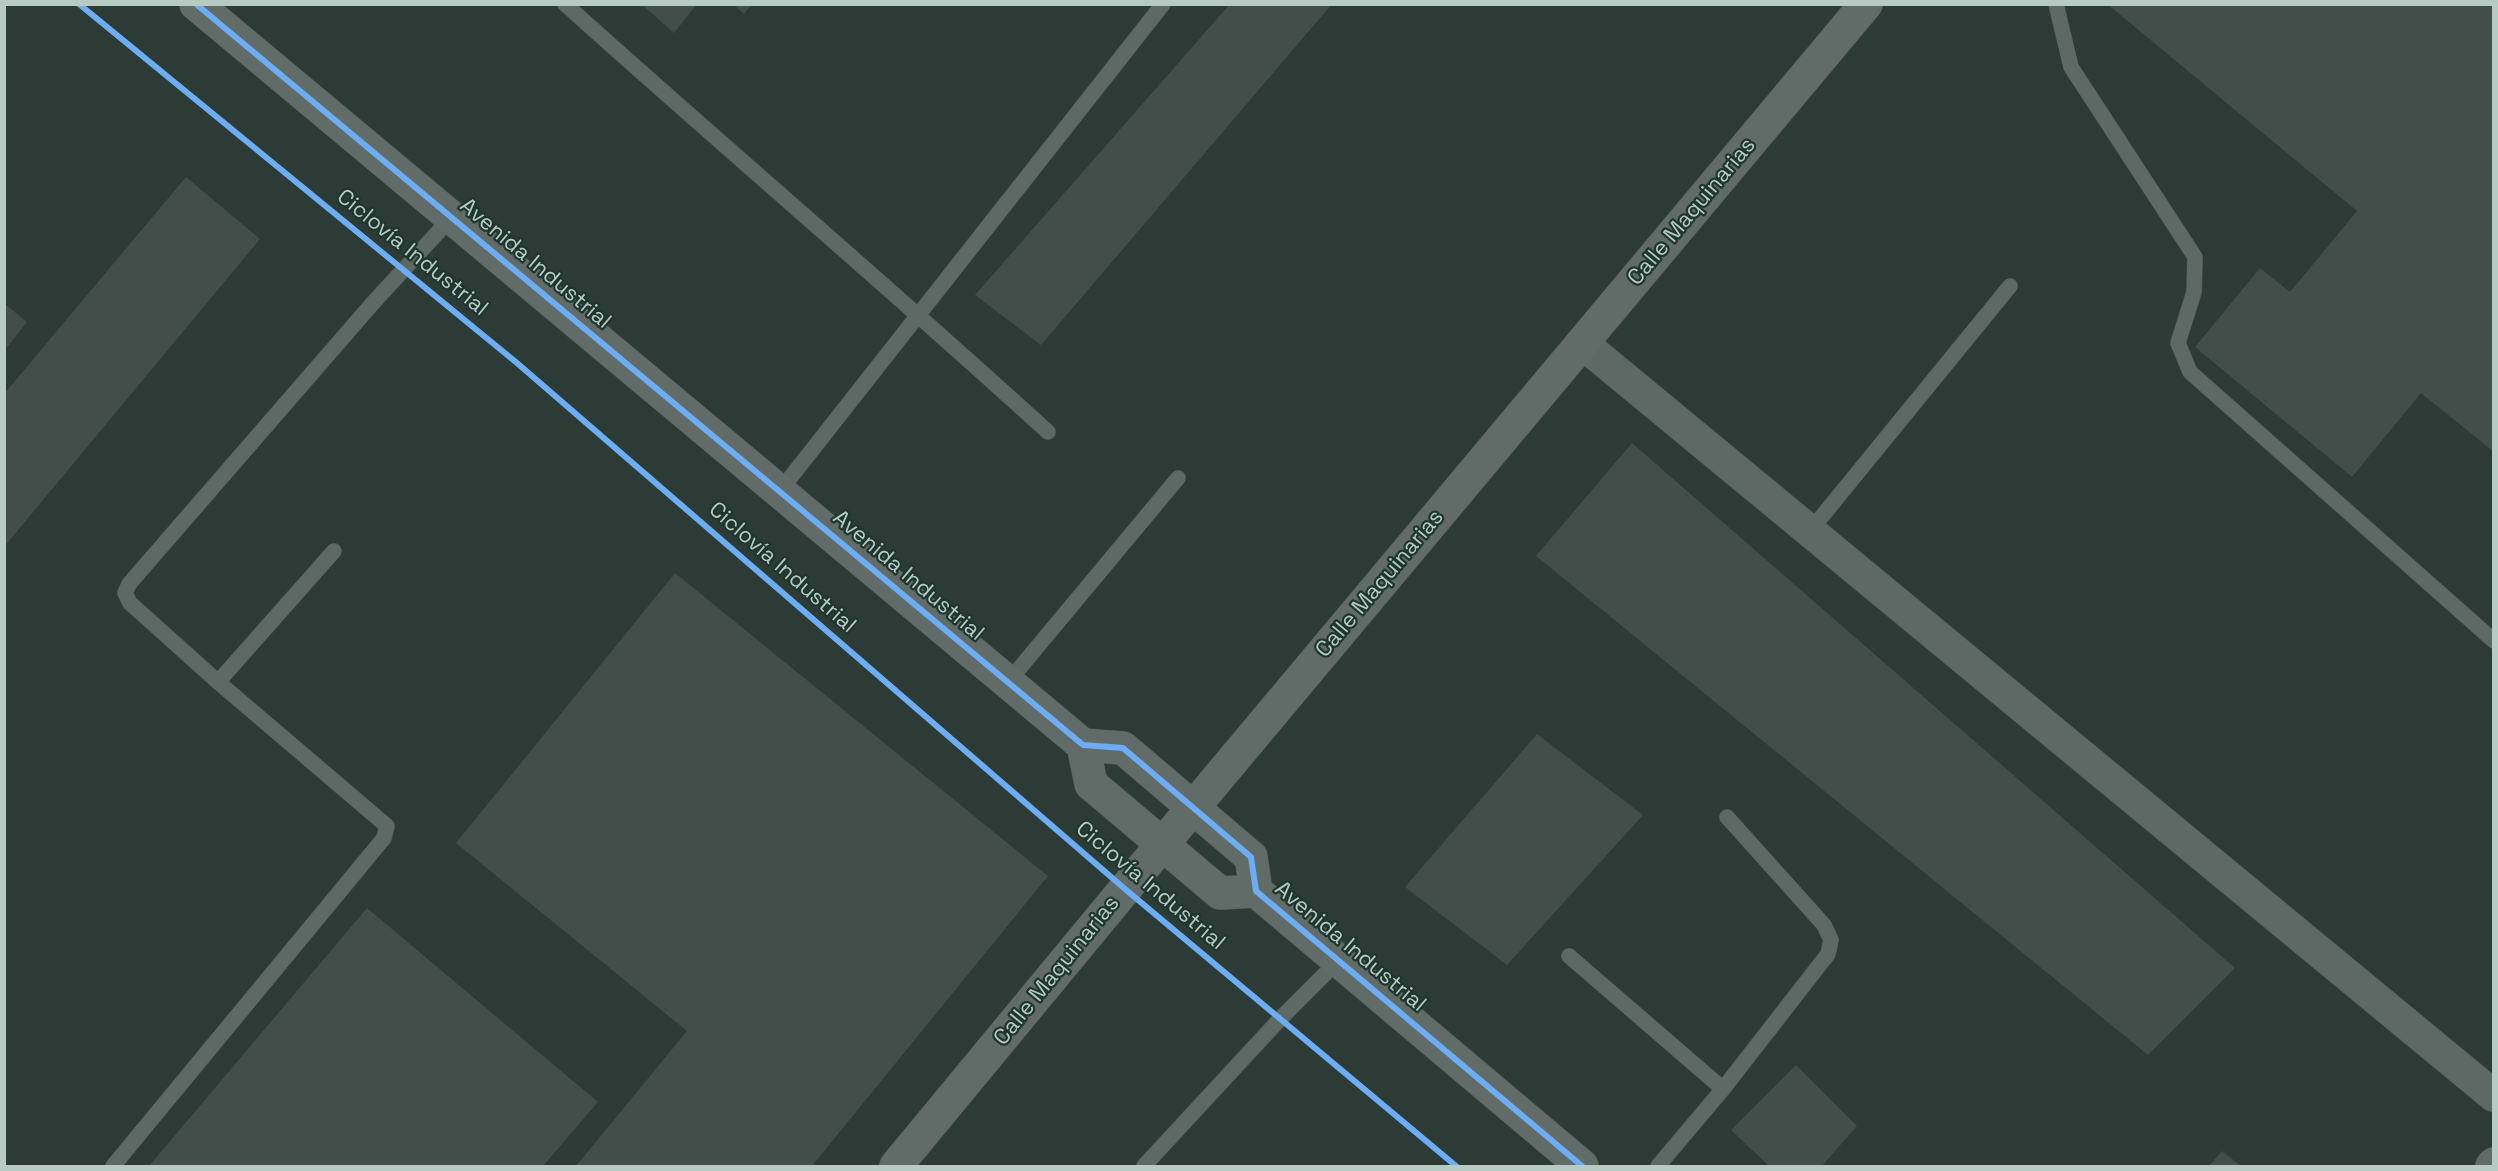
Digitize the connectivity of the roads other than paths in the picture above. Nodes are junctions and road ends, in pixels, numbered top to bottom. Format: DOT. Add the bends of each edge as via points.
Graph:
graph roads {
  1 [pos="196,4"];
  2 [pos="566,4"];
  3 [pos="1163,4"];
  4 [pos="1866,4"];
  5 [pos="2056,4"];
  6 [pos="451,218"];
  7 [pos="2010,286"];
  8 [pos="919,314"];
  9 [pos="1582,343"];
  10 [pos="1048,432"];
  11 [pos="1178,478"];
  12 [pos="779,492"];
  13 [pos="1810,531"];
  14 [pos="334,551"];
  15 [pos="2493,641"];
  16 [pos="218,682"];
  17 [pos="1008,682"];
  18 [pos="1083,746"];
  19 [pos="1192,808"];
  20 [pos="1727,818"];
  21 [pos="1162,844"];
  22 [pos="1256,891"];
  23 [pos="1569,956"];
  24 [pos="1338,961"];
  25 [pos="1723,1089"];
  26 [pos="2493,1096"];
  27 [pos="112,1167"];
  28 [pos="896,1167"];
  29 [pos="1144,1167"];
  30 [pos="1582,1167"];
  31 [pos="1658,1167"];
  1 -- 6 [label="street, Avenida Industrial"];
  2 -- 8 [label="lane" via="706,131"];
  3 -- 8 [label="lane"];
  4 -- 9 [label="street, Calle Maquinarias"];
  5 -- 15 [label="lane" via="2071,67 2195,257 2194,292 2178,343 2190,372"];
  6 -- 12 [label="street, Avenida Industrial"];
  6 -- 16 [label="lane" via="129,584 125,593 130,603"];
  7 -- 13 [label="lane"];
  8 -- 10 [label="lane"];
  8 -- 12 [label="lane"];
  9 -- 13 [label="street"];
  9 -- 19 [label="street, Calle Maquinarias"];
  11 -- 17 [label="lane"];
  12 -- 17 [label="street, Avenida Industrial"];
  13 -- 26 [label="street"];
  14 -- 16 [label="lane"];
  16 -- 27 [label="lane" via="387,826 384,838"];
  17 -- 18 [label="street, Avenida Industrial"];
  18 -- 19 [label="street, Avenida Industrial" via="1123,748"];
  18 -- 21 [label="street, Avenida Industrial" via="1091,784"];
  19 -- 21 [label="street, Calle Maquinarias"];
  19 -- 22 [label="street, Avenida Industrial" via="1251,857"];
  20 -- 25 [label="lane" via="1824,925 1831,940 1828,954"];
  21 -- 22 [label="street, Avenida Industrial" via="1220,893"];
  21 -- 28 [label="street, Calle Maquinarias"];
  22 -- 24 [label="street, Avenida Industrial"];
  23 -- 25 [label="lane"];
  24 -- 29 [label="lane"];
  24 -- 30 [label="street, Avenida Industrial"];
  25 -- 31 [label="lane"];
}
